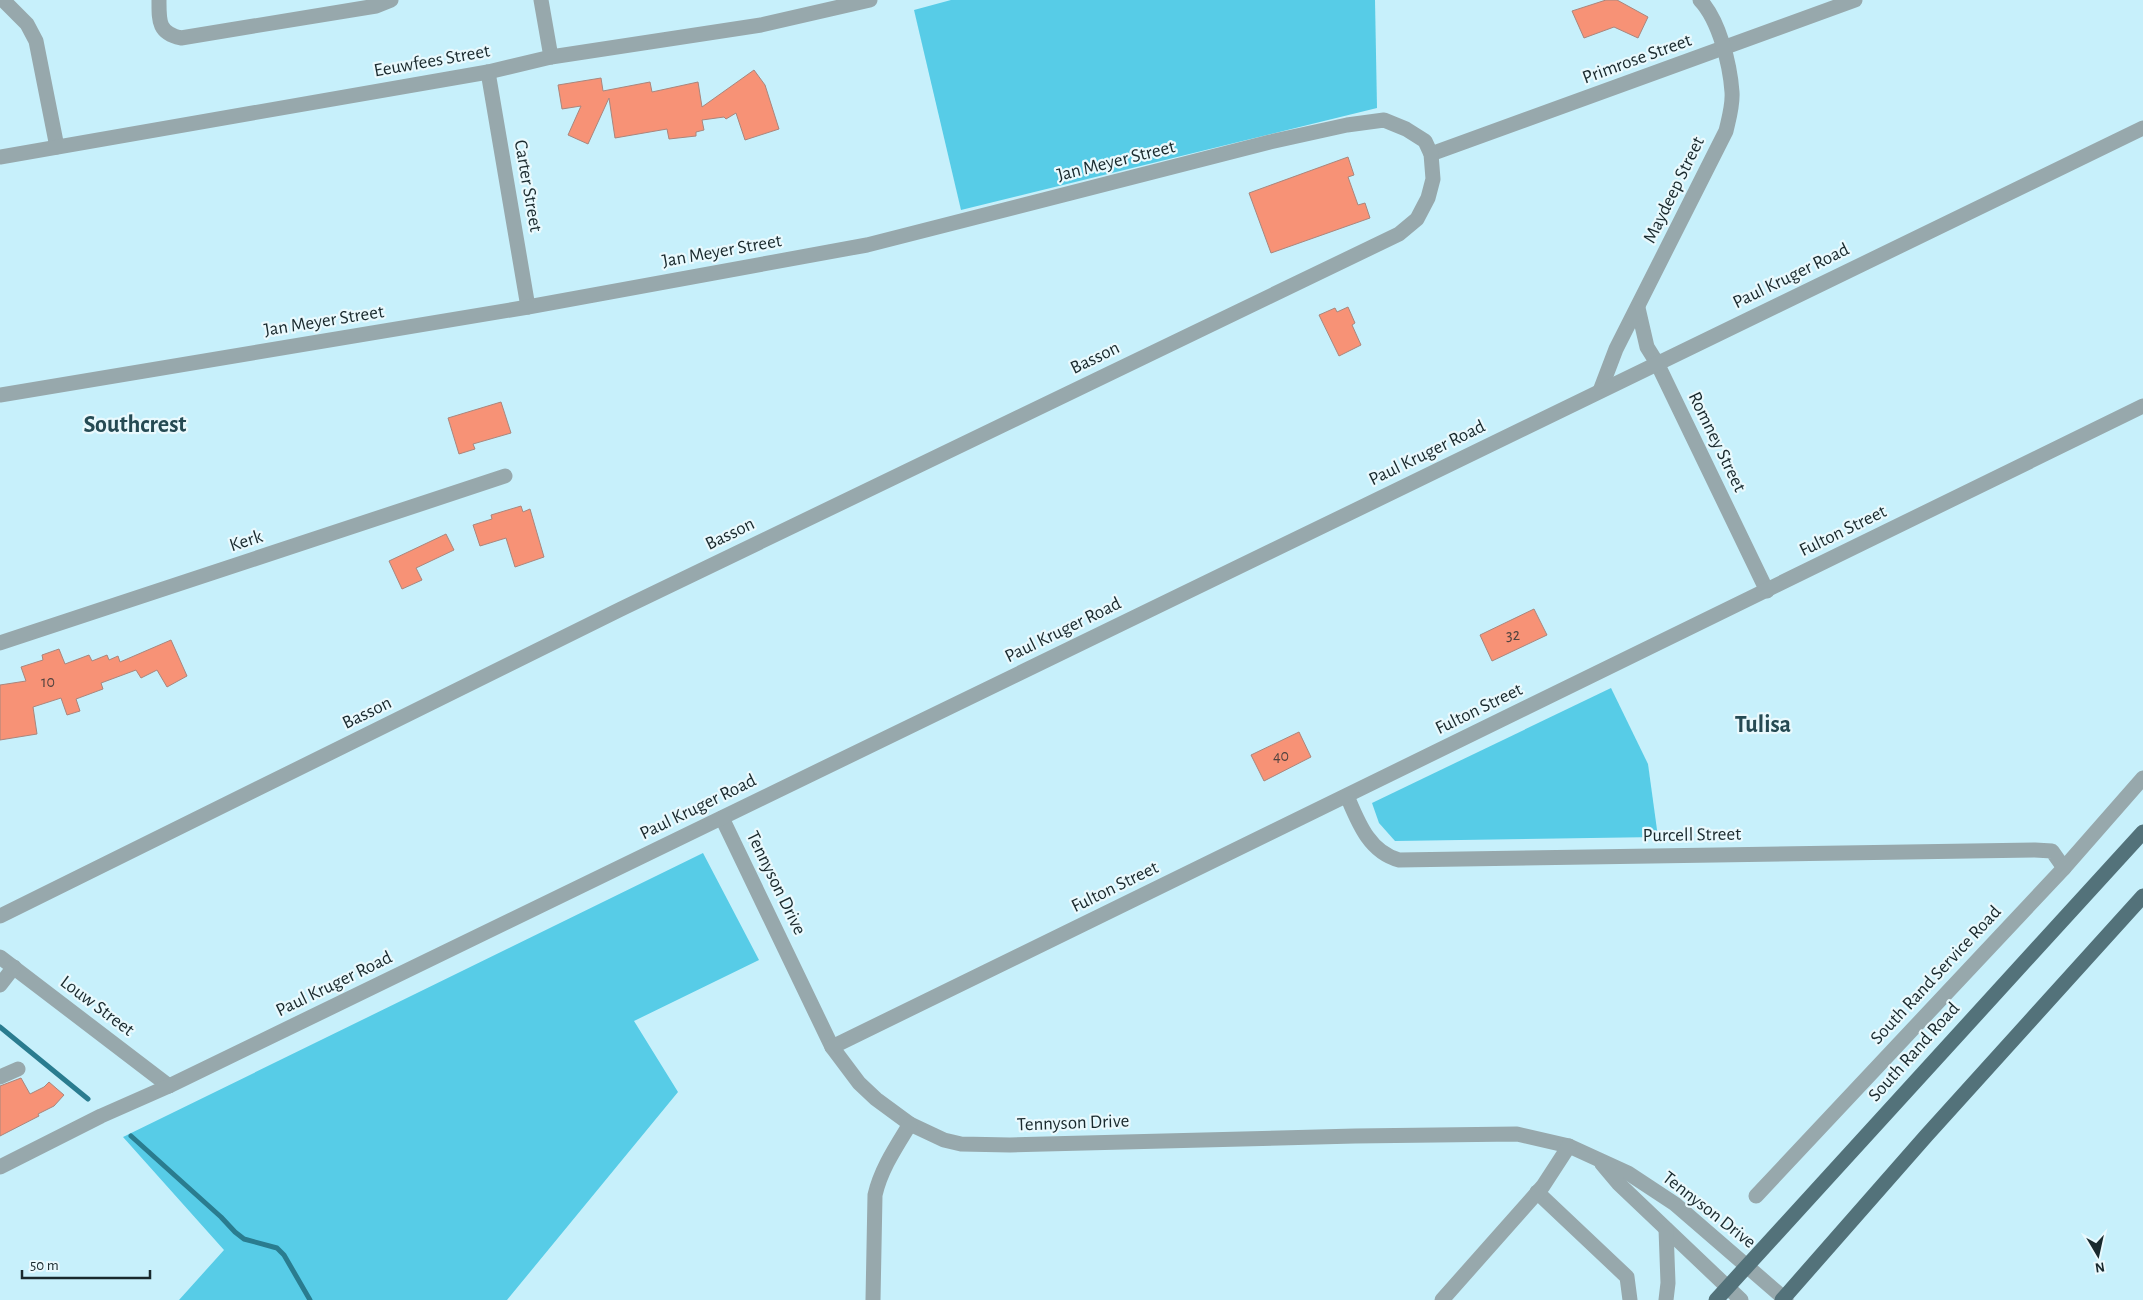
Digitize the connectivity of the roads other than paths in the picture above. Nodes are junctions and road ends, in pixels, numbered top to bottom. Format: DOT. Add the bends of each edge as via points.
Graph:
graph roads {
  1 [pos="3,0"];
  2 [pos="160,0"];
  3 [pos="391,0"];
  4 [pos="541,0"];
  5 [pos="870,0"];
  6 [pos="1700,0"];
  7 [pos="1855,0"];
  8 [pos="1723,49"];
  9 [pos="551,57"];
  10 [pos="488,72"];
  11 [pos="2143,128"];
  12 [pos="57,147"];
  13 [pos="1431,154"];
  14 [pos="0,157"];
  15 [pos="528,307"];
  16 [pos="1638,308"];
  17 [pos="1657,363"];
  18 [pos="1600,391"];
  19 [pos="0,395"];
  20 [pos="2143,406"];
  21 [pos="504,476"];
  22 [pos="1767,591"];
  23 [pos="0,643"];
  24 [pos="2143,778"];
  25 [pos="1347,796"];
  26 [pos="722,818"];
  27 [pos="2143,832"];
  28 [pos="2064,868"];
  29 [pos="2143,896"];
  30 [pos="0,916"];
  31 [pos="0,957"];
  32 [pos="14,967"];
  33 [pos="0,985"];
  34 [pos="832,1047"];
  35 [pos="18,1069"];
  36 [pos="0,1077"];
  37 [pos="169,1086"];
  38 [pos="910,1124"];
  39 [pos="1569,1146"];
  40 [pos="1601,1162"];
  41 [pos="0,1167"];
  42 [pos="1537,1192"];
  43 [pos="1756,1196"];
  44 [pos="1666,1229"];
  45 [pos="1747,1265"];
  46 [pos="1727,1288"];
  47 [pos="1784,1299"];
  48 [pos="873,1300"];
  49 [pos="1442,1300"];
  50 [pos="1630,1300"];
  51 [pos="1666,1300"];
  52 [pos="1716,1300"];
  53 [pos="1741,1300"];
  1 -- 12 [label="street" via="33,33"];
  2 -- 3 [label="street" via="162,28 170,36 181,38 376,6"];
  4 -- 9 [label="street"];
  5 -- 9 [label="street, Eeuwfees Street" via="761,25"];
  6 -- 8 [label="street, Maydeep Street" via="1710,12"];
  7 -- 8 [label="street, Primrose Street"];
  8 -- 13 [label="street, Primrose Street"];
  8 -- 16 [label="street, Maydeep Street" via="1732,93 1726,131"];
  9 -- 10 [label="street, Eeuwfees Street"];
  10 -- 12 [label="street, Eeuwfees Street"];
  10 -- 15 [label="street, Carter Street"];
  11 -- 17 [label="street, Paul Kruger Road"];
  12 -- 14 [label="street, Eeuwfees Street"];
  13 -- 15 [label="street, Jan Meyer Street" via="1425,141 1384,120 1347,125 867,245"];
  13 -- 30 [label="street, Basson" via="1433,179 1428,198 1417,219 1399,234 621,609"];
  15 -- 19 [label="street, Jan Meyer Street"];
  16 -- 17 [label="street, Romney Street" via="1645,340"];
  16 -- 18 [label="street, Maydeep Street" via="1616,349"];
  17 -- 18 [label="street, Paul Kruger Road"];
  17 -- 22 [label="street, Romney Street"];
  18 -- 26 [label="street, Paul Kruger Road"];
  20 -- 22 [label="street, Fulton Street"];
  21 -- 23 [label="street, Kerk"];
  22 -- 25 [label="street, Fulton Street"];
  24 -- 28 [label="street, South Rand Service Road"];
  25 -- 28 [label="street, Purcell Street" via="1366,836 1387,857 1399,860 2036,850 2052,851"];
  25 -- 34 [label="street, Fulton Street"];
  26 -- 34 [label="street, Tennyson Drive"];
  26 -- 37 [label="street, Paul Kruger Road"];
  27 -- 45 [label="main road, South Rand Road"];
  28 -- 43 [label="street, South Rand Service Road"];
  29 -- 47 [label="main road"];
  31 -- 32 [label="street, Louw Street"];
  32 -- 33 [label="street"];
  32 -- 37 [label="street, Louw Street"];
  34 -- 38 [label="street, Tennyson Drive" via="859,1083"];
  35 -- 36 [label="street"];
  37 -- 41 [label="street, Paul Kruger Road"];
  38 -- 39 [label="street, Tennyson Drive" via="944,1140 969,1144 1517,1134"];
  38 -- 48 [label="street" via="886,1164 875,1195"];
  39 -- 40 [label="street, Tennyson Drive"];
  39 -- 42 [label="street"];
  40 -- 44 [label="street, Tennyson Drive"];
  40 -- 45 [label="street, Tennyson Drive" via="1628,1173 1675,1204"];
  42 -- 49 [label="street"];
  42 -- 50 [label="street" via="1627,1277"];
  44 -- 46 [label="street, Tennyson Drive"];
  44 -- 51 [label="street"];
  45 -- 46 [label="main road, South Rand Road"];
  45 -- 47 [label="street, Tennyson Drive"];
  46 -- 52 [label="main road, South Rand Road"];
  46 -- 53 [label="street, Tennyson Drive"];
}
